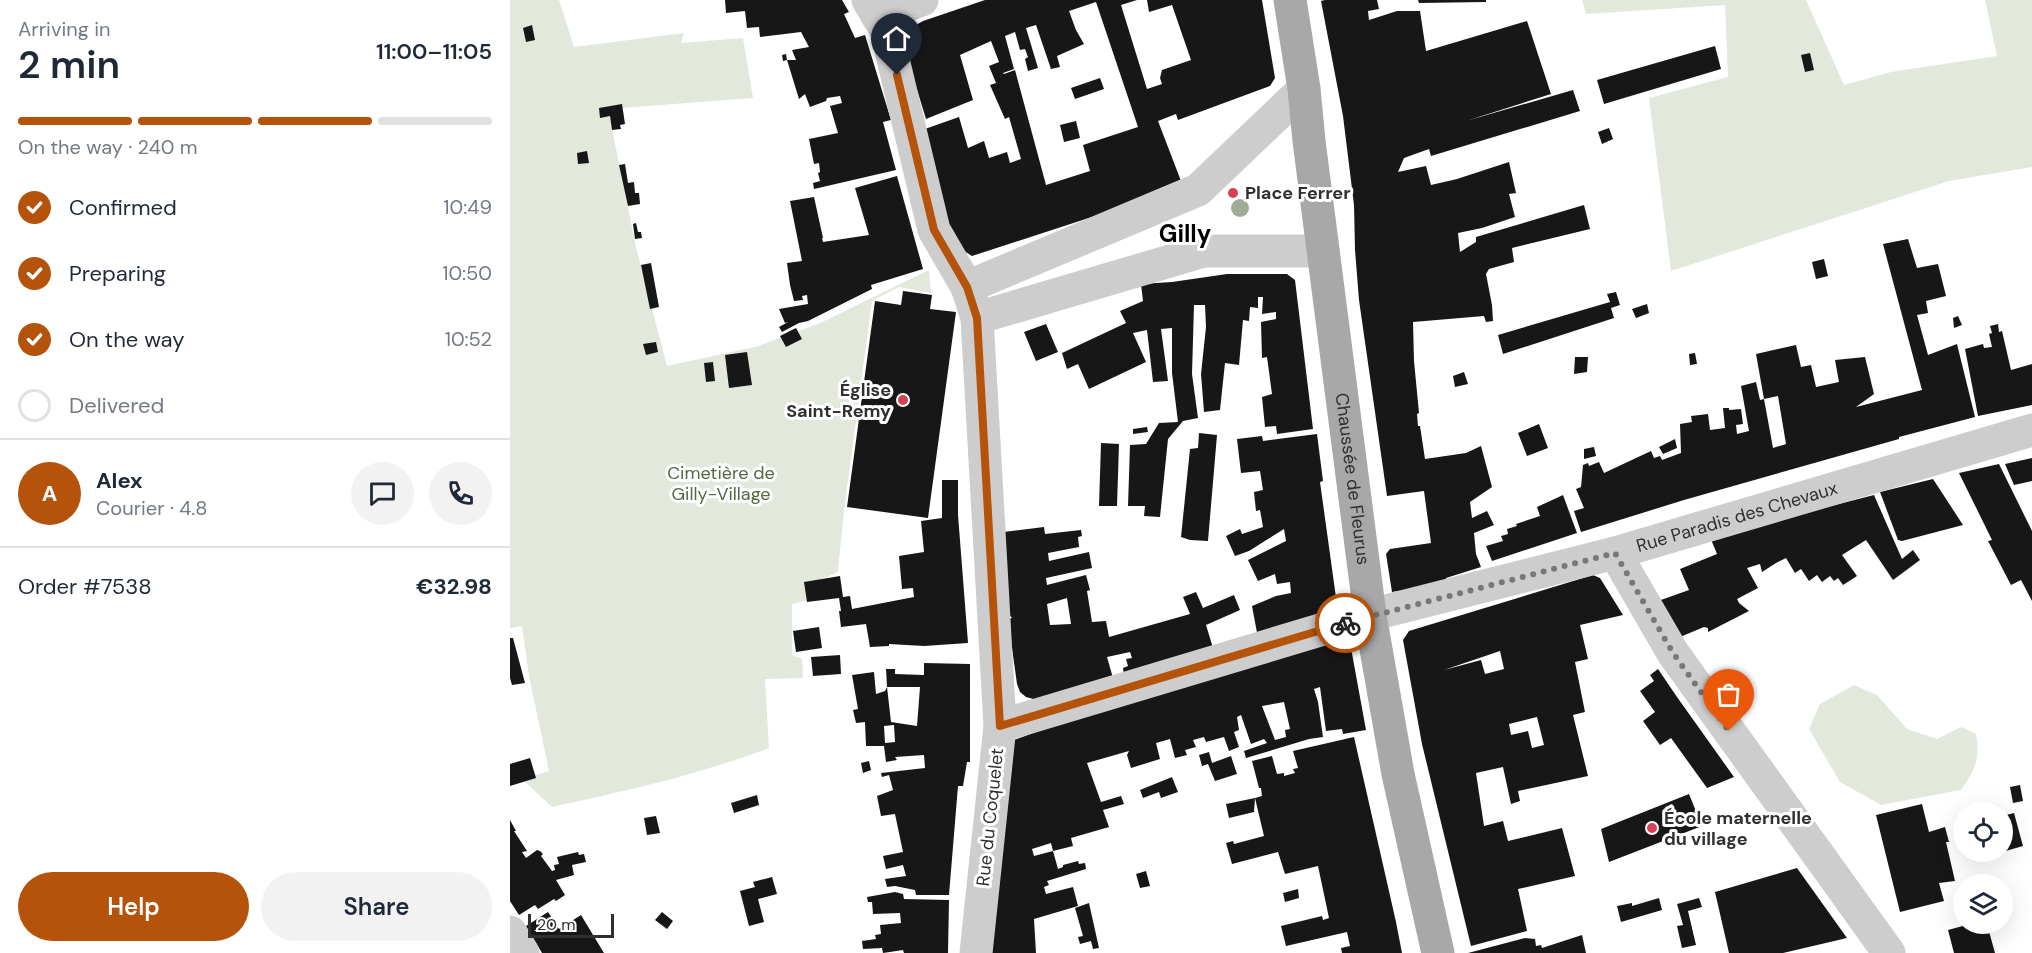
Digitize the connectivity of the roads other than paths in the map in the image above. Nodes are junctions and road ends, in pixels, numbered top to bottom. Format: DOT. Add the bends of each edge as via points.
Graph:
graph roads {
  1 [pos="922,0"];
  2 [pos="1290,0"];
  3 [pos="873,8"];
  4 [pos="1304,89"];
  5 [pos="1323,251"];
  6 [pos="967,287"];
  7 [pos="977,318"];
  8 [pos="2032,430"];
  9 [pos="1615,553"];
  10 [pos="1370,615"];
  11 [pos="1000,726"];
  12 [pos="510,932"];
  13 [pos="523,953"];
  14 [pos="976,953"];
  15 [pos="1438,953"];
  16 [pos="1889,953"];
  1 -- 3 [label="street"];
  2 -- 4 [label="main road, Chaussée de Fleurus"];
  3 -- 6 [label="street, Rue du Coquelet" via="886,30 934,230"];
  4 -- 5 [label="main road, Chaussée de Fleurus"];
  4 -- 6 [label="street" via="1198,190"];
  5 -- 7 [label="street" via="1204,251"];
  5 -- 10 [label="main road, Chaussée de Fleurus"];
  6 -- 7 [label="street, Rue du Coquelet"];
  7 -- 11 [label="street, Rue du Coquelet"];
  8 -- 9 [label="street, Rue Paradis des Chevaux"];
  9 -- 10 [label="street, Rue Paradis des Chevaux"];
  9 -- 16 [label="street" via="1673,653"];
  10 -- 11 [label="street, Rue Paradis des Chevaux"];
  10 -- 15 [label="main road, Chaussée de Fleurus" via="1398,774"];
  11 -- 14 [label="street, Rue du Coquelet"];
  12 -- 13 [label="street"];
}
